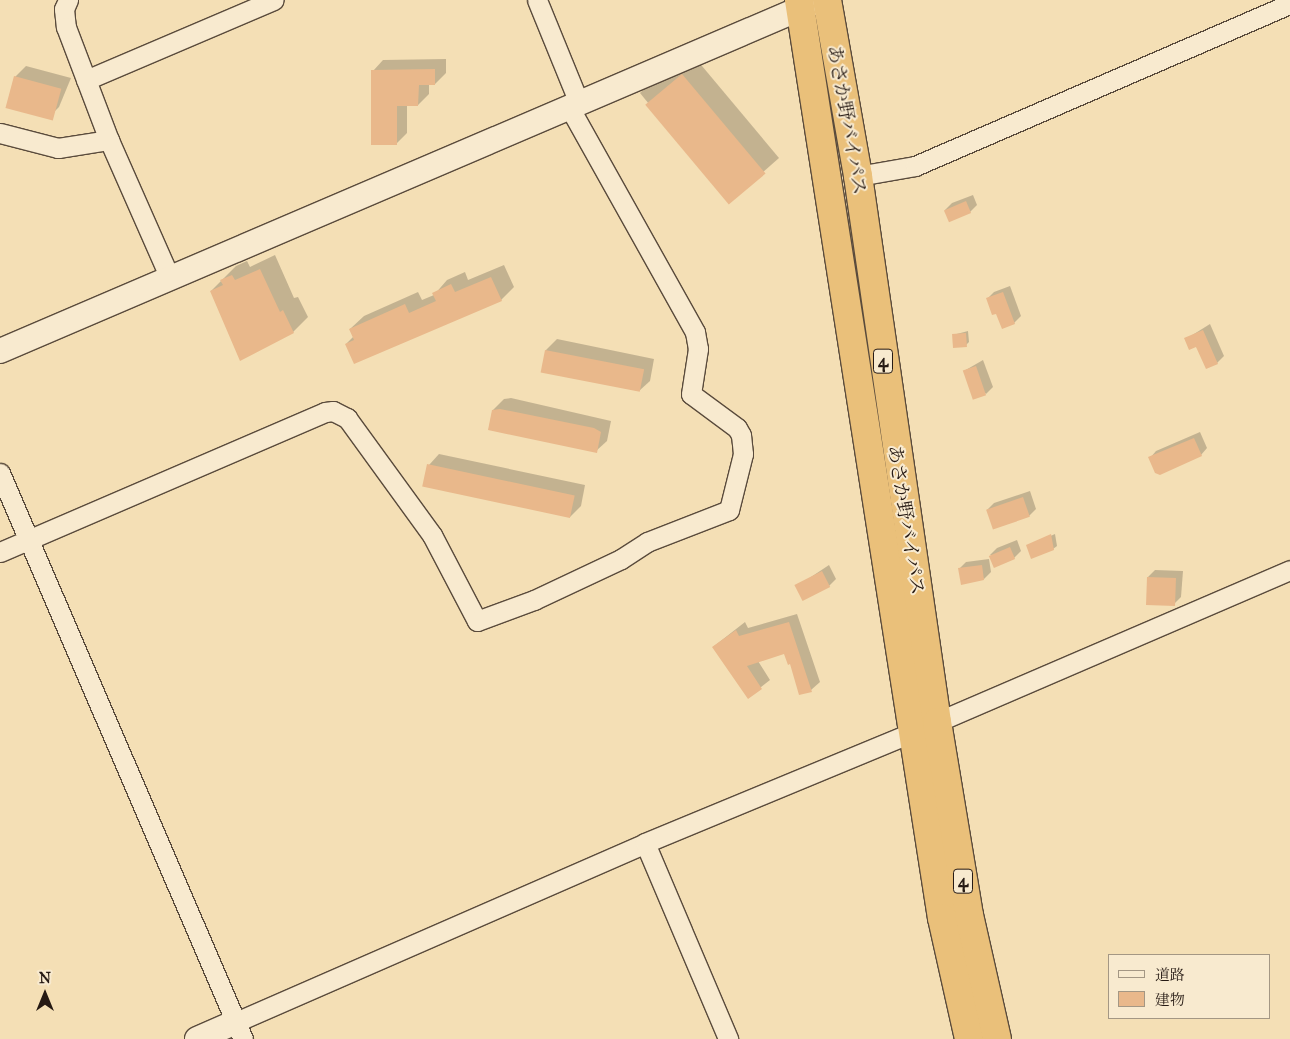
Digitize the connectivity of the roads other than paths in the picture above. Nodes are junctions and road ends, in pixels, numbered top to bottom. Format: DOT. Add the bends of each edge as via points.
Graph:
graph roads {
  1 [pos="68,0"];
  2 [pos="274,0"];
  3 [pos="536,0"];
  4 [pos="827,0"];
  5 [pos="803,2"];
  6 [pos="1290,4"];
  7 [pos="86,80"];
  8 [pos="574,105"];
  9 [pos="0,133"];
  10 [pos="109,140"];
  11 [pos="858,176"];
  12 [pos="170,278"];
  13 [pos="0,351"];
  14 [pos="0,473"];
  15 [pos="28,540"];
  16 [pos="0,552"];
  17 [pos="1290,570"];
  18 [pos="925,727"];
  19 [pos="645,843"];
  20 [pos="240,1030"];
  21 [pos="197,1039"];
  22 [pos="728,1039"];
  23 [pos="969,1039"];
  24 [pos="997,1039"];
  1 -- 7 [label="street" via="64,19"];
  2 -- 7 [label="street"];
  3 -- 8 [label="street"];
  4 -- 11 [label="highway, あさか野バイパス / 4"];
  5 -- 8 [label="street"];
  5 -- 18 [label="highway, あさか野バイパス / 4"];
  6 -- 11 [label="street" via="915,166"];
  7 -- 10 [label="street"];
  8 -- 12 [label="street"];
  8 -- 15 [label="street" via="694,332 698,349 692,394 737,428 741,435 743,454 729,510 648,542 621,559 534,600 477,621 432,535 347,418 333,411"];
  9 -- 10 [label="street" via="58,148"];
  10 -- 12 [label="street"];
  11 -- 18 [label="highway, あさか野バイパス / 4" via="904,508"];
  12 -- 13 [label="street"];
  14 -- 15 [label="street"];
  15 -- 16 [label="street"];
  15 -- 20 [label="street"];
  17 -- 18 [label="street"];
  18 -- 19 [label="street"];
  18 -- 23 [label="highway, あさか野バイパス / 4" via="942,918"];
  18 -- 24 [label="highway, あさか野バイパス / 4"];
  19 -- 20 [label="street"];
  19 -- 22 [label="street"];
  20 -- 21 [label="street"];
}
